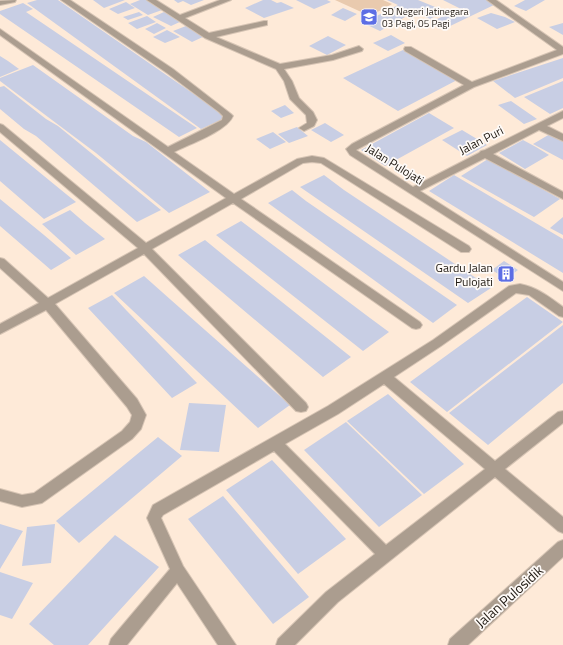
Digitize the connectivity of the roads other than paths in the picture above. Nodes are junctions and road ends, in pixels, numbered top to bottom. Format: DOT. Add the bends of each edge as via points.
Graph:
graph roads {
  1 [pos="12,0"];
  2 [pos="65,0"];
  3 [pos="151,0"];
  4 [pos="227,0"];
  5 [pos="491,0"];
  6 [pos="0,3"];
  7 [pos="179,18"];
  8 [pos="264,23"];
  9 [pos="0,31"];
  10 [pos="208,36"];
  11 [pos="408,49"];
  12 [pos="359,50"];
  13 [pos="563,51"];
  14 [pos="279,67"];
  15 [pos="471,85"];
  16 [pos="563,114"];
  17 [pos="538,126"];
  18 [pos="0,127"];
  19 [pos="304,128"];
  20 [pos="563,138"];
  21 [pos="168,151"];
  22 [pos="484,153"];
  23 [pos="413,191"];
  24 [pos="563,196"];
  25 [pos="234,199"];
  26 [pos="146,248"];
  27 [pos="465,249"];
  28 [pos="0,262"];
  29 [pos="563,287"];
  30 [pos="47,303"];
  31 [pos="563,313"];
  32 [pos="416,325"];
  33 [pos="0,330"];
  34 [pos="385,377"];
  35 [pos="300,407"];
  36 [pos="563,416"];
  37 [pos="276,444"];
  38 [pos="494,469"];
  39 [pos="0,495"];
  40 [pos="563,526"];
  41 [pos="563,547"];
  42 [pos="386,555"];
  43 [pos="178,571"];
  44 [pos="117,645"];
  45 [pos="228,645"];
  46 [pos="284,645"];
  47 [pos="456,645"];
  1 -- 6 [label="street"];
  2 -- 21 [label="street" via="170,72 228,116 219,126"];
  3 -- 7 [label="street"];
  4 -- 7 [label="street"];
  5 -- 13 [label="street"];
  7 -- 10 [label="street"];
  8 -- 10 [label="street"];
  9 -- 21 [label="street"];
  10 -- 14 [label="street"];
  11 -- 15 [label="street"];
  12 -- 14 [label="street"];
  13 -- 15 [label="street, Jalan Pulojati"];
  14 -- 19 [label="street" via="295,99 310,114 312,124"];
  15 -- 23 [label="street, Jalan Pulojati" via="351,149 353,153"];
  16 -- 17 [label="street, Jalan Puri"];
  17 -- 20 [label="street"];
  17 -- 22 [label="street, Jalan Puri"];
  18 -- 26 [label="street"];
  21 -- 25 [label="street"];
  22 -- 23 [label="street, Jalan Puri"];
  22 -- 24 [label="street"];
  23 -- 29 [label="street, Jalan Pulojati"];
  25 -- 26 [label="street"];
  25 -- 27 [label="street" via="300,162 312,159 324,161"];
  25 -- 32 [label="street"];
  26 -- 30 [label="street"];
  26 -- 35 [label="street"];
  28 -- 30 [label="street"];
  30 -- 33 [label="street"];
  30 -- 39 [label="street" via="132,403 139,415 136,425 127,435 37,499 22,501"];
  31 -- 34 [label="street" via="529,290 513,289"];
  34 -- 37 [label="street"];
  34 -- 38 [label="street"];
  36 -- 38 [label="street"];
  37 -- 42 [label="street"];
  37 -- 43 [label="street" via="158,510 154,518"];
  38 -- 40 [label="street"];
  38 -- 42 [label="street"];
  41 -- 47 [label="street, Jalan Pulosidik"];
  42 -- 46 [label="street" via="332,597"];
  43 -- 44 [label="street"];
  43 -- 45 [label="street"];
}
